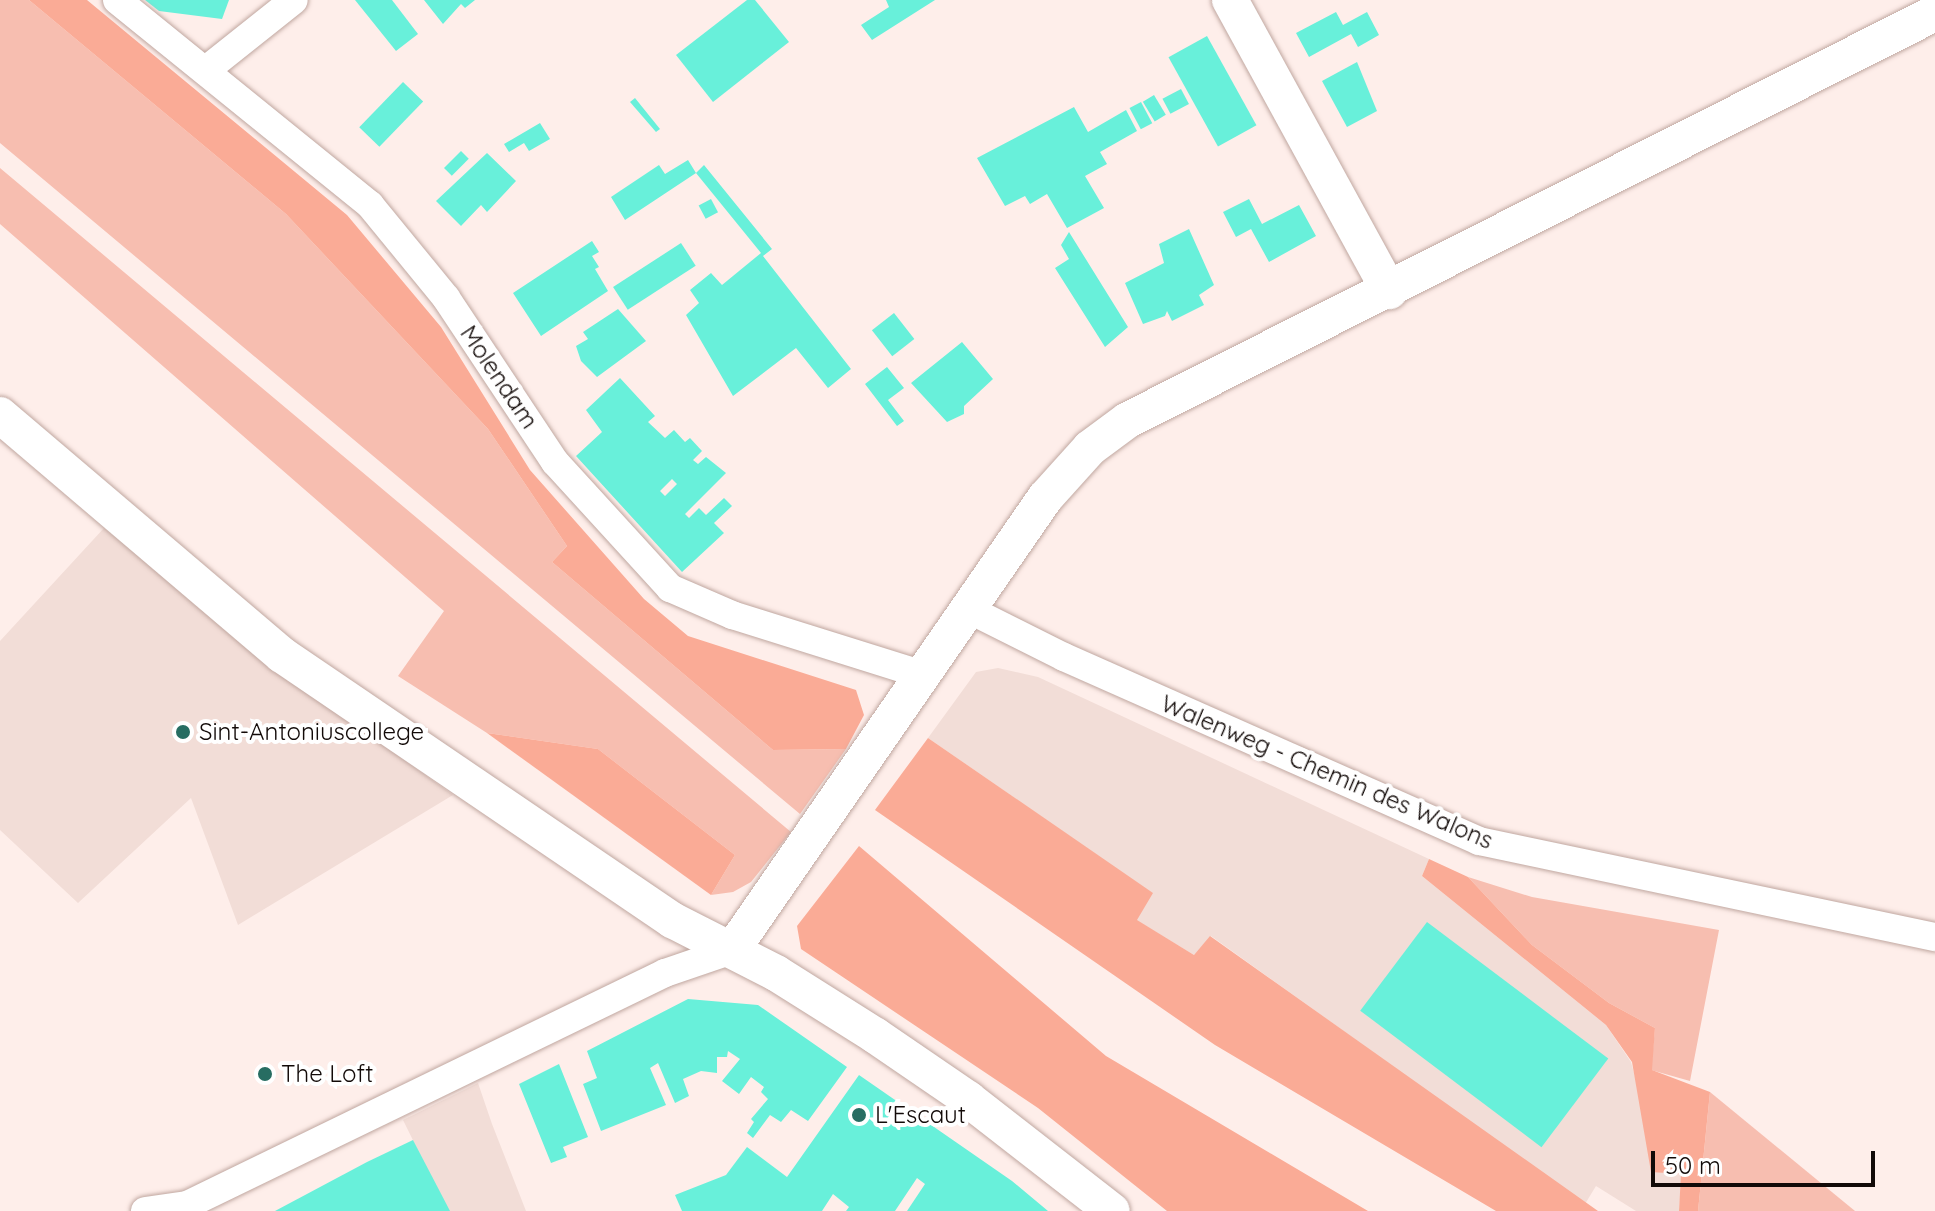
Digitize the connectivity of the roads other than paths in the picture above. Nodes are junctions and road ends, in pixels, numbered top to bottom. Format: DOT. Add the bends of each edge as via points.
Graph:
graph roads {
  1 [pos="117,0"];
  2 [pos="294,0"];
  3 [pos="1230,0"];
  4 [pos="1935,13"];
  5 [pos="206,70"];
  6 [pos="1389,291"];
  7 [pos="0,415"];
  8 [pos="970,610"];
  9 [pos="924,675"];
  10 [pos="1935,937"];
  11 [pos="732,950"];
  12 [pos="188,1208"];
  13 [pos="145,1211"];
  14 [pos="1112,1211"];
  1 -- 5 [label="street, Molendam"];
  2 -- 5 [label="street"];
  3 -- 6 [label="street"];
  4 -- 6 [label="street"];
  5 -- 9 [label="street, Molendam" via="370,205 411,250 555,462 670,588 784,633"];
  6 -- 8 [label="street" via="1128,420 1090,448 1045,498"];
  7 -- 11 [label="street" via="282,655 672,920"];
  8 -- 9 [label="street"];
  8 -- 10 [label="street, Walenweg - Chemin des Walons" via="1479,841"];
  9 -- 11 [label="street"];
  11 -- 12 [label="street" via="665,973"];
  11 -- 14 [label="street" via="968,1099"];
  12 -- 13 [label="street"];
}
